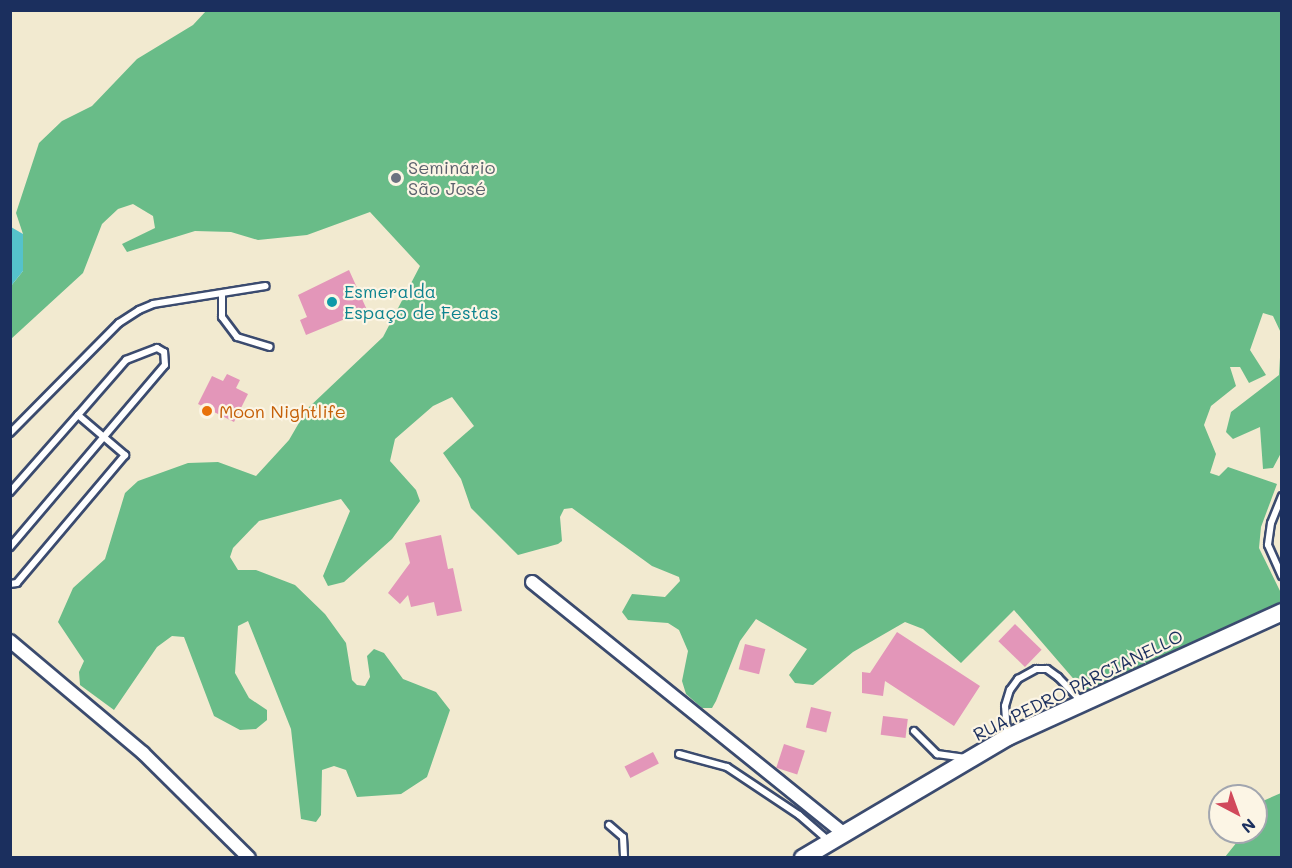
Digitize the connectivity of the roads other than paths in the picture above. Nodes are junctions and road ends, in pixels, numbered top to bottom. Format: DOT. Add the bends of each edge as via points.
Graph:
graph roads {
  1 [pos="266,286"];
  2 [pos="222,296"];
  3 [pos="270,348"];
  4 [pos="78,415"];
  5 [pos="10,433"];
  6 [pos="102,435"];
  7 [pos="10,492"];
  8 [pos="1281,496"];
  9 [pos="10,547"];
  10 [pos="1281,573"];
  11 [pos="532,582"];
  12 [pos="10,584"];
  13 [pos="1281,612"];
  14 [pos="10,641"];
  15 [pos="1081,701"];
  16 [pos="914,731"];
  17 [pos="1008,737"];
  18 [pos="679,754"];
  19 [pos="970,759"];
  20 [pos="609,825"];
  21 [pos="837,838"];
  22 [pos="249,858"];
  23 [pos="624,858"];
  24 [pos="802,858"];
  1 -- 2 [label="lane"];
  2 -- 3 [label="lane" via="222,317 237,337"];
  2 -- 5 [label="lane" via="153,304 119,323"];
  4 -- 6 [label="lane"];
  4 -- 6 [label="lane" via="126,360 157,348 164,352 165,365"];
  4 -- 7 [label="lane"];
  6 -- 9 [label="lane"];
  6 -- 12 [label="lane" via="124,458 17,583"];
  8 -- 10 [label="lane" via="1270,524 1268,545"];
  11 -- 21 [label="street"];
  13 -- 15 [label="street, RUA PEDRO PARCIANELLO"];
  14 -- 22 [label="street" via="143,753"];
  15 -- 17 [label="street, RUA PEDRO PARCIANELLO"];
  15 -- 17 [label="lane" via="1058,677 1036,669 1018,679 1010,690 1005,706"];
  16 -- 19 [label="lane" via="937,754"];
  17 -- 19 [label="street, RUA PEDRO PARCIANELLO"];
  18 -- 21 [label="lane" via="727,767"];
  19 -- 21 [label="street, RUA PEDRO PARCIANELLO"];
  20 -- 23 [label="lane" via="623,837"];
  21 -- 24 [label="street, RUA PEDRO PARCIANELLO"];
}
